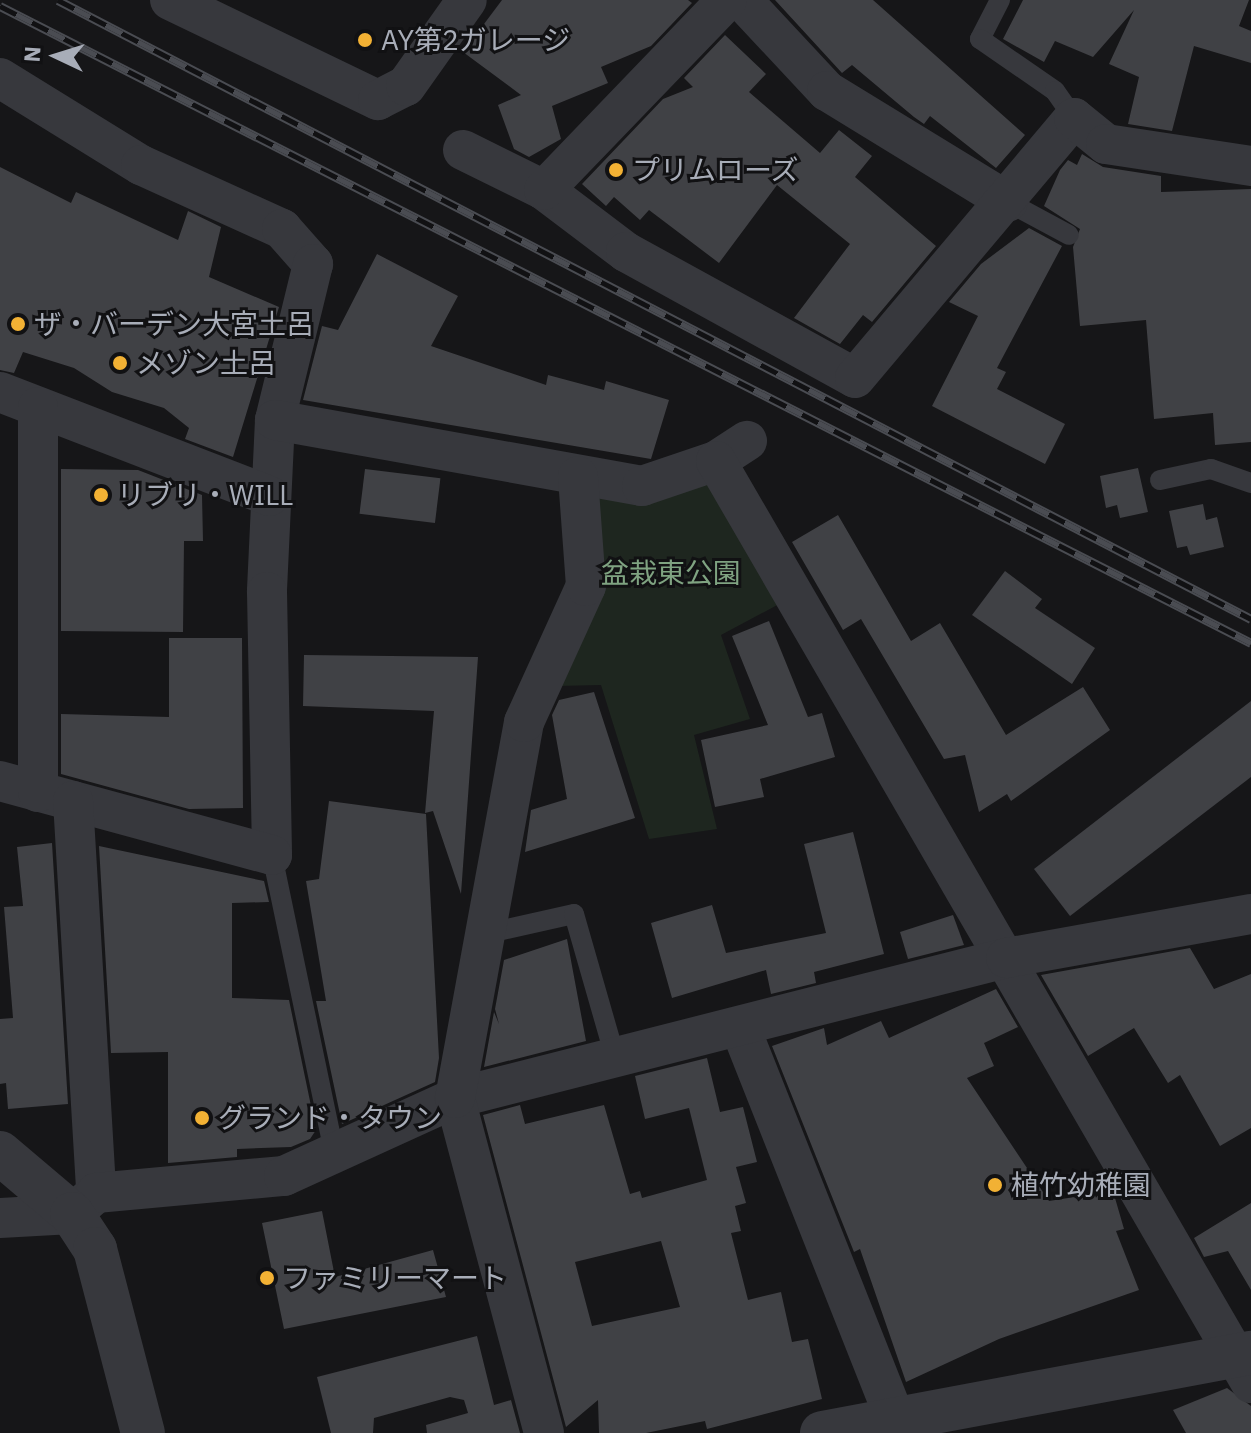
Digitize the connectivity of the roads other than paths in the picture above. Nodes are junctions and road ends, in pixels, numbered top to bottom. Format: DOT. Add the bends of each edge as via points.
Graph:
graph roads {
  1 [pos="170,0"];
  2 [pos="467,0"];
  3 [pos="727,0"];
  4 [pos="742,0"];
  5 [pos="1000,0"];
  6 [pos="0,78"];
  7 [pos="1074,118"];
  8 [pos="463,150"];
  9 [pos="1251,166"];
  10 [pos="544,190"];
  11 [pos="1008,202"];
  12 [pos="1069,235"];
  13 [pos="0,392"];
  14 [pos="38,407"];
  15 [pos="275,420"];
  16 [pos="578,476"];
  17 [pos="1160,480"];
  18 [pos="1251,483"];
  19 [pos="270,496"];
  20 [pos="0,781"];
  21 [pos="55,796"];
  22 [pos="272,855"];
  23 [pos="1251,914"];
  24 [pos="484,934"];
  25 [pos="1006,958"];
  26 [pos="740,1027"];
  27 [pos="615,1057"];
  28 [pos="455,1098"];
  29 [pos="0,1153"];
  30 [pos="335,1156"];
  31 [pos="84,1204"];
  32 [pos="0,1218"];
  33 [pos="1246,1364"];
  34 [pos="898,1426"];
  35 [pos="143,1433"];
  36 [pos="544,1433"];
  37 [pos="822,1433"];
  1 -- 2 [label="street" via="378,100 406,86"];
  3 -- 10 [label="street"];
  4 -- 11 [label="street" via="827,91"];
  5 -- 7 [label="lane" via="980,39 1055,91"];
  6 -- 15 [label="street" via="141,165 282,229 313,264"];
  7 -- 9 [label="street" via="1106,144"];
  7 -- 11 [label="street"];
  8 -- 10 [label="street"];
  10 -- 11 [label="street" via="626,252 855,378"];
  11 -- 12 [label="lane"];
  13 -- 14 [label="street"];
  14 -- 19 [label="street"];
  14 -- 21 [label="street"];
  15 -- 16 [label="street"];
  15 -- 19 [label="street"];
  16 -- 24 [label="street" via="586,586 524,722"];
  16 -- 25 [label="street" via="642,486 731,451"];
  17 -- 18 [label="lane" via="1211,469"];
  19 -- 22 [label="street"];
  20 -- 21 [label="street"];
  21 -- 22 [label="street"];
  21 -- 31 [label="street"];
  22 -- 30 [label="lane"];
  23 -- 25 [label="street"];
  24 -- 27 [label="lane" via="574,914"];
  24 -- 28 [label="street"];
  25 -- 26 [label="street"];
  25 -- 33 [label="street"];
  26 -- 27 [label="street"];
  26 -- 34 [label="street"];
  27 -- 28 [label="street"];
  28 -- 30 [label="street"];
  28 -- 36 [label="street"];
  29 -- 31 [label="street"];
  30 -- 31 [label="street" via="284,1176"];
  31 -- 32 [label="street"];
  31 -- 35 [label="street"];
  33 -- 34 [label="street"];
  34 -- 37 [label="street"];
}
